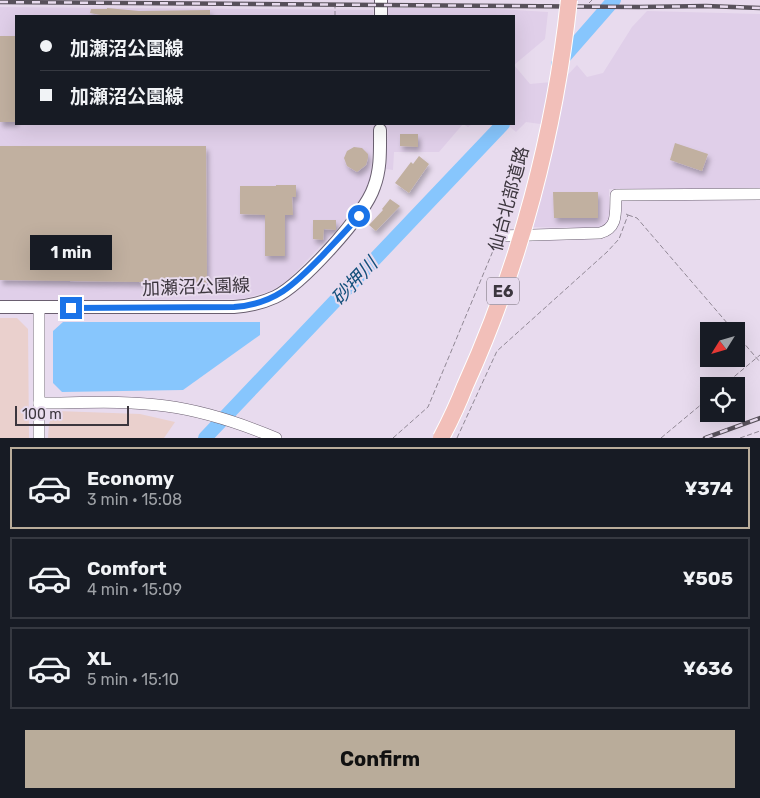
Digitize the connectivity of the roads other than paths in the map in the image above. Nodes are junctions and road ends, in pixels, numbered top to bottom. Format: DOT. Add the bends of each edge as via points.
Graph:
graph roads {
  1 [pos="381,0"];
  2 [pos="558,0"];
  3 [pos="569,0"];
  4 [pos="381,15"];
  5 [pos="380,130"];
  6 [pos="546,137"];
  7 [pos="760,194"];
  8 [pos="499,236"];
  9 [pos="0,307"];
  10 [pos="39,308"];
  11 [pos="39,403"];
  12 [pos="39,438"];
  13 [pos="276,438"];
  14 [pos="442,438"];
  1 -- 4 [label="main road"];
  2 -- 6 [label="highway, 仙台北部道路 / E6, bridge" via="554,76"];
  3 -- 6 [label="highway, 仙台北部道路 / E6, bridge"];
  5 -- 10 [label="main road, 加瀬沼公園線" via="379,171 366,205 297,282 274,297 234,307"];
  6 -- 14 [label="highway, 仙台北部道路 / E6, bridge" via="527,215 503,291 474,368"];
  7 -- 8 [label="street" via="616,195 615,218 607,231"];
  9 -- 10 [label="main road, 加瀬沼公園線"];
  10 -- 11 [label="street"];
  11 -- 12 [label="street"];
  11 -- 13 [label="street" via="165,406 208,414"];
}
